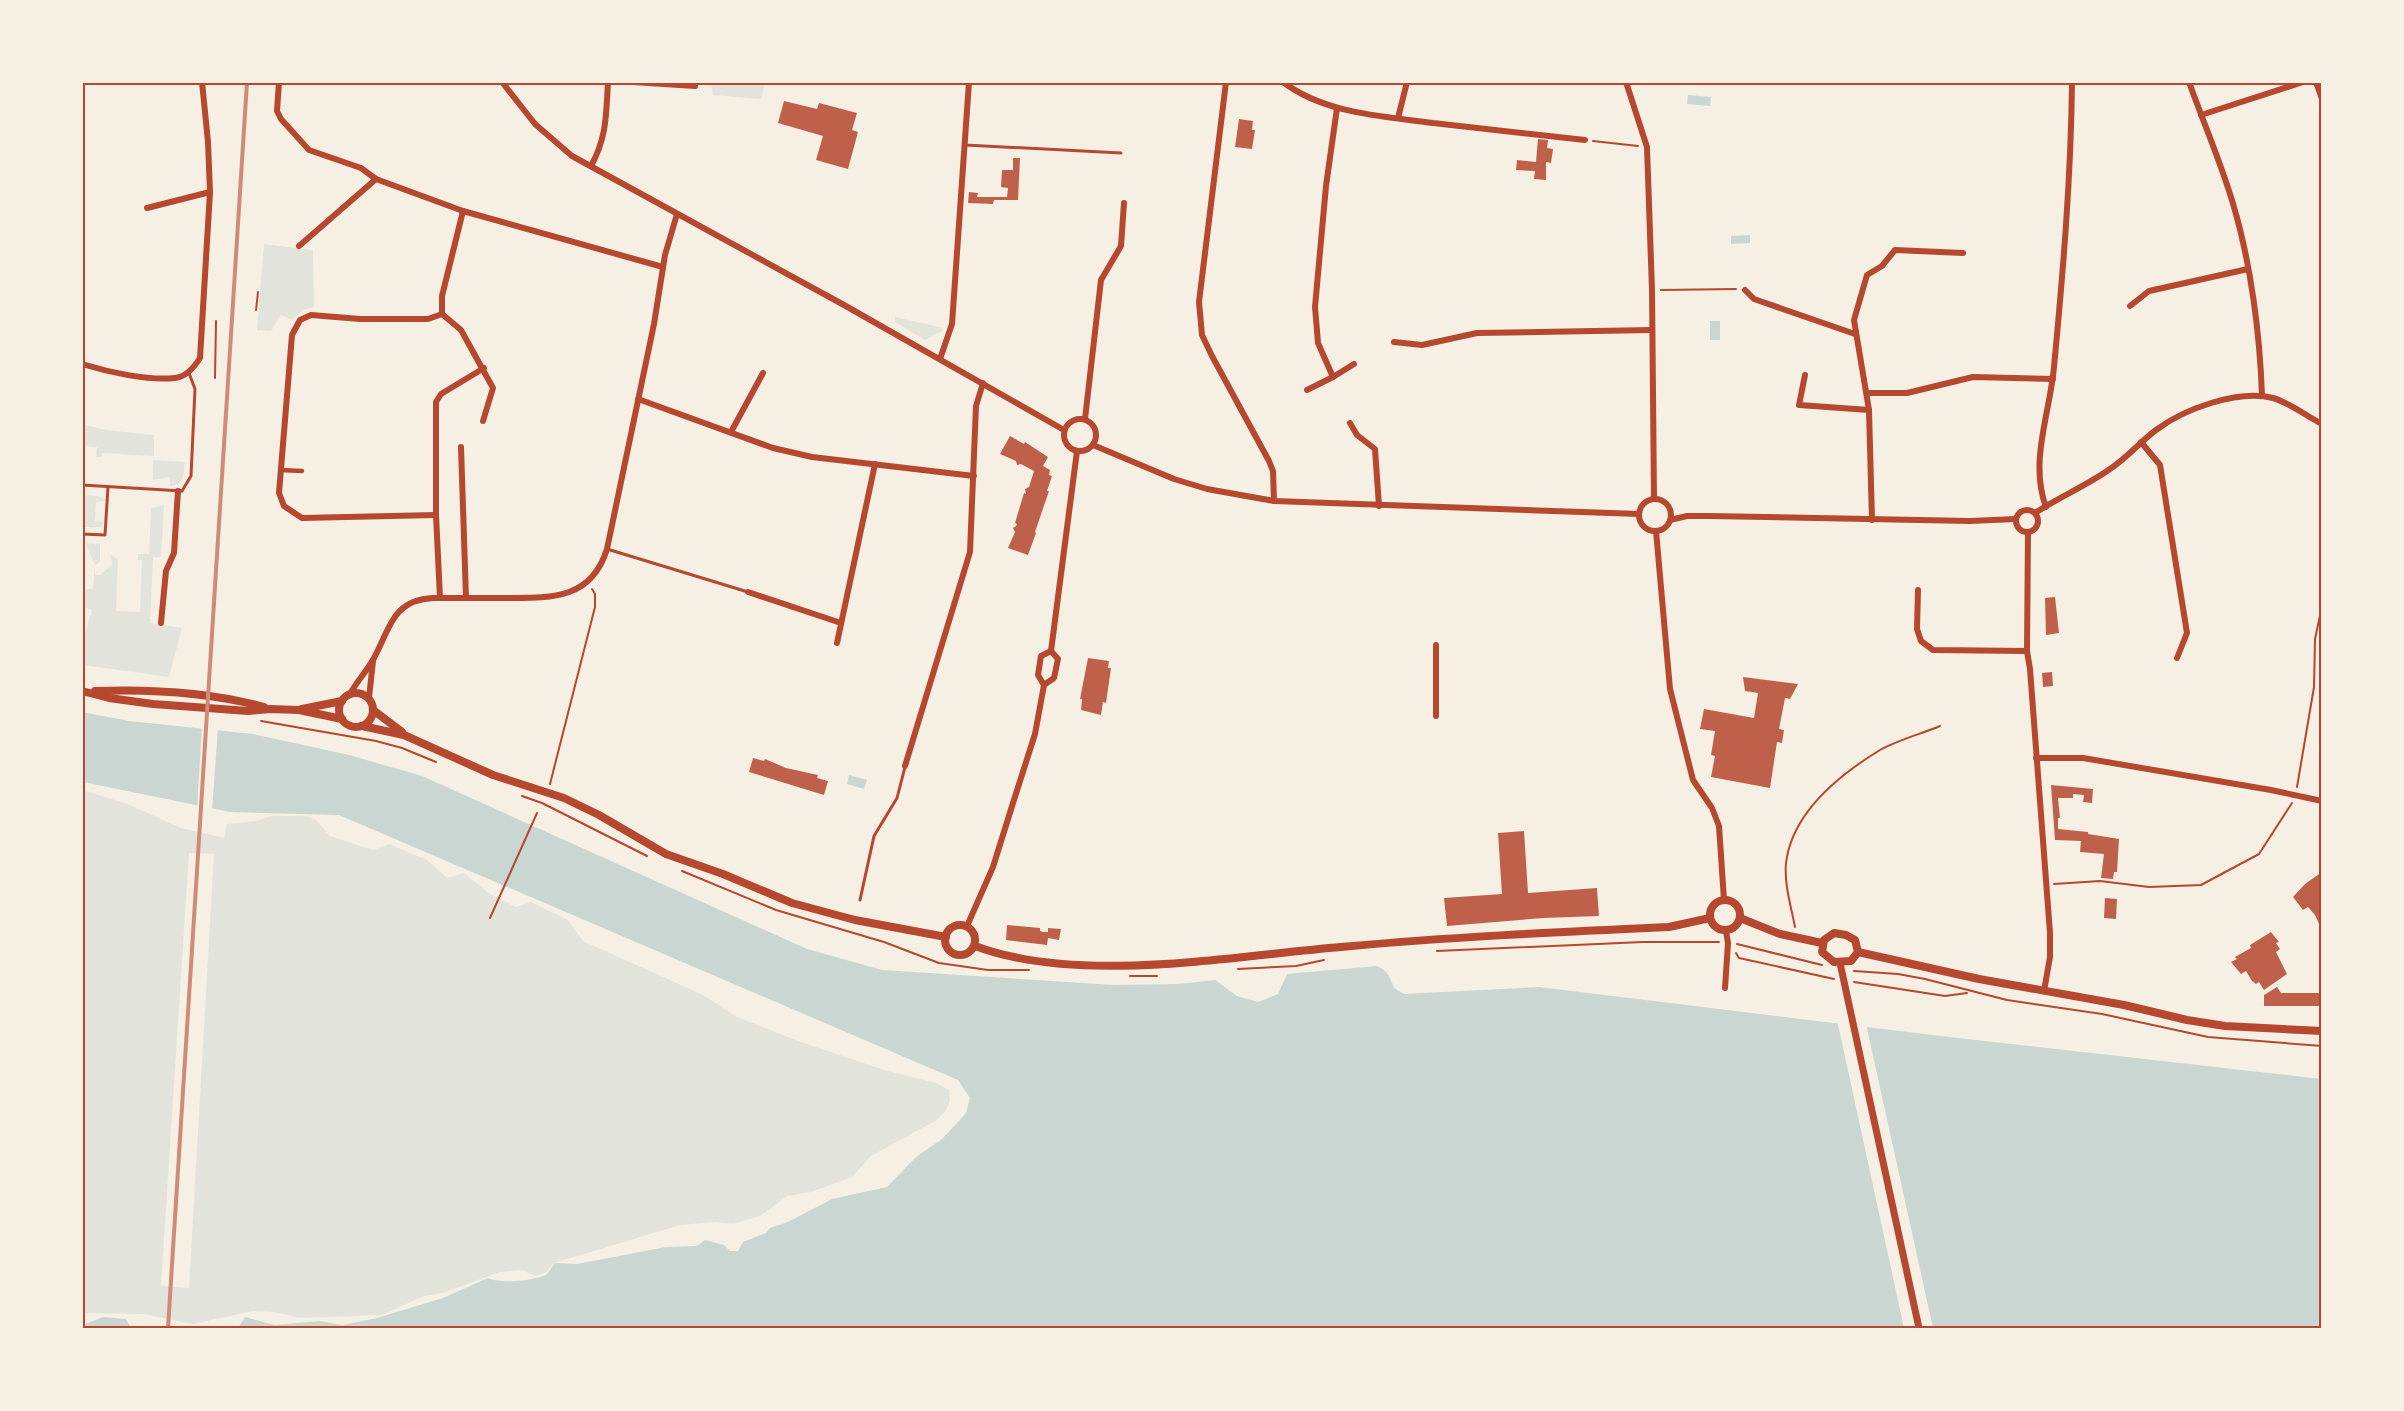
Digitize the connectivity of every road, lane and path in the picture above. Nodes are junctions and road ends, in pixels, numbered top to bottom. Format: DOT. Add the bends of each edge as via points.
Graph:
graph roads {
  1 [pos="202,82"];
  2 [pos="279,82"];
  3 [pos="502,82"];
  4 [pos="608,82"];
  5 [pos="633,82"];
  6 [pos="969,82"];
  7 [pos="1226,82"];
  8 [pos="1283,82"];
  9 [pos="1407,82"];
  10 [pos="1626,82"];
  11 [pos="2072,82"];
  12 [pos="2189,82"];
  13 [pos="2303,82"];
  14 [pos="2316,82"];
  15 [pos="695,86"];
  16 [pos="2322,99"];
  17 [pos="1337,108"];
  18 [pos="2201,115"];
  19 [pos="1398,118"];
  20 [pos="1584,140"];
  21 [pos="965,146"];
  22 [pos="1647,147"];
  23 [pos="1121,153"];
  24 [pos="591,166"];
  25 [pos="376,179"];
  26 [pos="210,192"];
  27 [pos="1124,203"];
  28 [pos="147,208"];
  29 [pos="463,211"];
  30 [pos="677,214"];
  31 [pos="299,246"];
  32 [pos="1963,253"];
  33 [pos="663,267"];
  34 [pos="2248,269"];
  35 [pos="1652,290"];
  36 [pos="1745,290"];
  37 [pos="258,292"];
  38 [pos="2130,306"];
  39 [pos="256,310"];
  40 [pos="442,314"];
  41 [pos="216,321"];
  42 [pos="1652,330"];
  43 [pos="1855,334"];
  44 [pos="1394,342"];
  45 [pos="940,358"];
  46 [pos="82,364"];
  47 [pos="1354,364"];
  48 [pos="484,368"];
  49 [pos="189,372"];
  50 [pos="764,373"];
  51 [pos="1804,375"];
  52 [pos="1333,377"];
  53 [pos="215,378"];
  54 [pos="2053,380"];
  55 [pos="983,383"];
  56 [pos="1307,390"];
  57 [pos="1868,393"];
  58 [pos="2262,396"];
  59 [pos="638,399"];
  60 [pos="1869,410"];
  61 [pos="1085,419"];
  62 [pos="483,421"];
  63 [pos="1350,423"];
  64 [pos="2322,424"];
  65 [pos="1064,430"];
  66 [pos="731,432"];
  67 [pos="2141,442"];
  68 [pos="1093,445"];
  69 [pos="460,447"];
  70 [pos="1077,451"];
  71 [pos="875,464"];
  72 [pos="281,470"];
  73 [pos="302,471"];
  74 [pos="974,476"];
  75 [pos="82,485"];
  76 [pos="108,487"];
  77 [pos="178,491"];
  78 [pos="1654,499"];
  79 [pos="1274,501"];
  80 [pos="1379,506"];
  81 [pos="2046,507"];
  82 [pos="1671,512"];
  83 [pos="2035,513"];
  84 [pos="1639,514"];
  85 [pos="436,515"];
  86 [pos="1687,516"];
  87 [pos="2016,519"];
  88 [pos="1670,520"];
  89 [pos="1872,520"];
  90 [pos="1656,531"];
  91 [pos="2028,532"];
  92 [pos="82,534"];
  93 [pos="607,549"];
  94 [pos="586,582"];
  95 [pos="1918,590"];
  96 [pos="748,592"];
  97 [pos="440,598"];
  98 [pos="466,598"];
  99 [pos="2322,606"];
  100 [pos="161,623"];
  101 [pos="841,623"];
  102 [pos="837,643"];
  103 [pos="1436,645"];
  104 [pos="1051,651"];
  105 [pos="2027,651"];
  106 [pos="2177,658"];
  107 [pos="373,660"];
  108 [pos="1044,685"];
  109 [pos="84,691"];
  110 [pos="350,694"];
  111 [pos="369,698"];
  112 [pos="342,701"];
  113 [pos="270,709"];
  114 [pos="299,710"];
  115 [pos="374,710"];
  116 [pos="1436,716"];
  117 [pos="342,719"];
  118 [pos="260,721"];
  119 [pos="362,726"];
  120 [pos="1940,726"];
  121 [pos="404,735"];
  122 [pos="2036,758"];
  123 [pos="438,762"];
  124 [pos="905,766"];
  125 [pos="548,792"];
  126 [pos="517,794"];
  127 [pos="2296,795"];
  128 [pos="2322,801"];
  129 [pos="2287,811"];
  130 [pos="537,813"];
  131 [pos="653,858"];
  132 [pos="673,868"];
  133 [pos="2046,885"];
  134 [pos="860,900"];
  135 [pos="1724,900"];
  136 [pos="490,918"];
  137 [pos="1710,918"];
  138 [pos="1740,918"];
  139 [pos="967,926"];
  140 [pos="1795,927"];
  141 [pos="1726,931"];
  142 [pos="946,937"];
  143 [pos="1728,942"];
  144 [pos="1822,943"];
  145 [pos="975,946"];
  146 [pos="1430,951"];
  147 [pos="1858,952"];
  148 [pos="1330,959"];
  149 [pos="1809,961"];
  150 [pos="1840,963"];
  151 [pos="1235,969"];
  152 [pos="1039,971"];
  153 [pos="1869,972"];
  154 [pos="1165,975"];
  155 [pos="1125,976"];
  156 [pos="1725,988"];
  157 [pos="2044,991"];
  158 [pos="2322,1031"];
  159 [pos="2322,1047"];
  160 [pos="1918,1329"];
  1 -- 26 [label="street"];
  2 -- 25 [label="street" via="280,119 309,150 361,168"];
  3 -- 24 [label="street" via="553,141"];
  4 -- 24 [label="street" via="602,147"];
  5 -- 15 [label="street"];
  6 -- 21 [label="street"];
  7 -- 79 [label="street" via="1199,317 1212,356 1269,461"];
  8 -- 17 [label="street"];
  9 -- 19 [label="street"];
  10 -- 22 [label="street"];
  11 -- 54 [label="street" via="2071,151"];
  12 -- 18 [label="street"];
  13 -- 18 [label="street"];
  14 -- 16 [label="street"];
  17 -- 19 [label="street"];
  17 -- 52 [label="street" via="1315,307 1318,343"];
  18 -- 34 [label="street" via="2235,208"];
  19 -- 20 [label="street"];
  20 -- 22 [label="path"];
  21 -- 23 [label="lane"];
  21 -- 45 [label="street" via="952,324"];
  22 -- 35 [label="street"];
  24 -- 30 [label="street"];
  25 -- 29 [label="street"];
  25 -- 31 [label="street"];
  26 -- 28 [label="street"];
  26 -- 49 [label="street" via="201,352"];
  27 -- 61 [label="street" via="1121,246 1101,280"];
  29 -- 33 [label="street"];
  29 -- 40 [label="street" via="442,296"];
  30 -- 33 [label="street"];
  30 -- 45 [label="street"];
  32 -- 43 [label="street" via="1894,250 1882,266 1867,276 1854,320"];
  33 -- 59 [label="street"];
  34 -- 38 [label="street" via="2150,291"];
  34 -- 58 [label="street"];
  35 -- 36 [label="path"];
  35 -- 42 [label="street"];
  36 -- 43 [label="street" via="1754,299"];
  37 -- 39 [label="path"];
  40 -- 48 [label="street" via="461,330"];
  40 -- 72 [label="street" via="428,319 311,315 300,320 292,335"];
  41 -- 53 [label="path"];
  42 -- 44 [label="street" via="1477,333 1422,345"];
  42 -- 78 [label="street"];
  43 -- 57 [label="street"];
  45 -- 55 [label="street"];
  46 -- 49 [label="street" via="148,377 177,378"];
  47 -- 52 [label="street"];
  48 -- 62 [label="street" via="493,388"];
  48 -- 85 [label="street" via="441,394 436,402"];
  49 -- 77 [label="lane" via="195,389 191,476 182,491"];
  50 -- 66 [label="street"];
  51 -- 60 [label="street" via="1799,405"];
  52 -- 56 [label="street"];
  54 -- 57 [label="street" via="1973,377 1907,393"];
  54 -- 81 [label="street" via="2037,469"];
  55 -- 65 [label="street"];
  55 -- 74 [label="street" via="976,406"];
  57 -- 60 [label="street"];
  58 -- 64 [label="street" via="2278,400"];
  58 -- 67 [label="street" via="2184,412"];
  59 -- 66 [label="street"];
  59 -- 93 [label="street"];
  60 -- 89 [label="street"];
  61 -- 65 [label="street" via="1073,420"];
  61 -- 68 [label="street" via="1095,429"];
  63 -- 80 [label="street" via="1375,449"];
  65 -- 70 [label="street" via="1066,444"];
  66 -- 71 [label="street" via="812,457"];
  67 -- 81 [label="street" via="2113,468"];
  67 -- 106 [label="street" via="2160,465 2187,633"];
  68 -- 70 [label="street"];
  68 -- 79 [label="street" via="1174,479"];
  69 -- 98 [label="street"];
  70 -- 104 [label="street"];
  71 -- 74 [label="street"];
  71 -- 101 [label="street"];
  72 -- 73 [label="street"];
  72 -- 85 [label="street" via="279,493 284,506 302,518"];
  74 -- 124 [label="street" via="970,552"];
  75 -- 76 [label="lane"];
  76 -- 77 [label="lane"];
  76 -- 92 [label="lane" via="105,535"];
  77 -- 100 [label="street" via="174,553 166,571"];
  78 -- 82 [label="street" via="1668,505"];
  78 -- 84 [label="street" via="1646,502"];
  79 -- 80 [label="street"];
  80 -- 84 [label="street"];
  81 -- 83 [label="street"];
  82 -- 86 [label="street"];
  82 -- 88 [label="street"];
  83 -- 87 [label="street" via="2025,510"];
  83 -- 91 [label="street" via="2038,523"];
  84 -- 90 [label="street" via="1642,525"];
  85 -- 97 [label="street"];
  86 -- 88 [label="street"];
  86 -- 89 [label="street"];
  87 -- 89 [label="street"];
  87 -- 91 [label="street" via="2019,529"];
  88 -- 90 [label="street" via="1664,529"];
  90 -- 135 [label="street" via="1670,689 1693,780 1719,826"];
  91 -- 105 [label="street"];
  93 -- 94 [label="street" via="598,570"];
  93 -- 96 [label="lane"];
  94 -- 98 [label="street" via="577,590 554,597"];
  94 -- 125 [label="path" via="595,594 596,607"];
  95 -- 105 [label="street" via="1917,629 1921,641 1933,650"];
  96 -- 101 [label="street"];
  97 -- 98 [label="street"];
  97 -- 107 [label="street" via="422,599 402,609 392,620"];
  99 -- 127 [label="path" via="2315,639 2314,687"];
  101 -- 102 [label="street"];
  103 -- 116 [label="street"];
  104 -- 108 [label="street" via="1041,656 1038,675"];
  104 -- 108 [label="street" via="1058,659 1054,678"];
  105 -- 122 [label="street"];
  107 -- 110 [label="street"];
  107 -- 111 [label="street"];
  108 -- 139 [label="street" via="1035,734 1013,803 986,884"];
  109 -- 113 [label="main road" via="153,704"];
  109 -- 113 [label="main road" via="199,694"];
  110 -- 111 [label="main road" via="361,693"];
  110 -- 112 [label="main road"];
  111 -- 115 [label="main road"];
  112 -- 114 [label="main road"];
  112 -- 117 [label="main road"];
  113 -- 114 [label="main road"];
  114 -- 117 [label="main road"];
  115 -- 119 [label="main road"];
  115 -- 121 [label="main road"];
  117 -- 119 [label="main road" via="352,726"];
  118 -- 123 [label="path" via="376,741"];
  119 -- 121 [label="main road"];
  120 -- 140 [label="path" via="1881,750 1831,786 1805,815 1786,865"];
  121 -- 125 [label="main road" via="493,775"];
  122 -- 127 [label="street" via="2084,758"];
  122 -- 133 [label="street"];
  124 -- 134 [label="lane" via="897,798 874,836"];
  125 -- 142 [label="main road" via="599,815 666,854 792,903 855,920"];
  126 -- 131 [label="path"];
  127 -- 128 [label="street"];
  129 -- 133 [label="path" via="2259,854 2200,885 2149,888 2100,881"];
  130 -- 136 [label="path"];
  132 -- 152 [label="path" via="776,910 939,963 988,970"];
  133 -- 157 [label="street" via="2050,957"];
  135 -- 137 [label="main road" via="1712,906"];
  135 -- 138 [label="main road" via="1736,905"];
  137 -- 141 [label="main road" via="1717,929"];
  137 -- 145 [label="main road" via="1669,927 1419,941 1129,965 1025,959"];
  138 -- 141 [label="main road" via="1736,926"];
  138 -- 144 [label="main road" via="1780,934"];
  139 -- 142 [label="main road" via="954,927"];
  139 -- 145 [label="main road" via="974,935"];
  141 -- 143 [label="street"];
  142 -- 145 [label="main road" via="948,949 955,954 966,954"];
  143 -- 146 [label="path"];
  143 -- 149 [label="path"];
  143 -- 156 [label="street"];
  144 -- 147 [label="main road" via="1834,933 1846,935 1855,940"];
  144 -- 150 [label="main road" via="1825,956"];
  147 -- 150 [label="main road" via="1851,961"];
  147 -- 157 [label="main road"];
  148 -- 151 [label="path" via="1296,966"];
  150 -- 160 [label="street"];
  153 -- 159 [label="path" via="1925,979 2007,1000 2102,1014 2208,1037"];
  154 -- 155 [label="path"];
  157 -- 158 [label="main road" via="2225,1026"];
}
